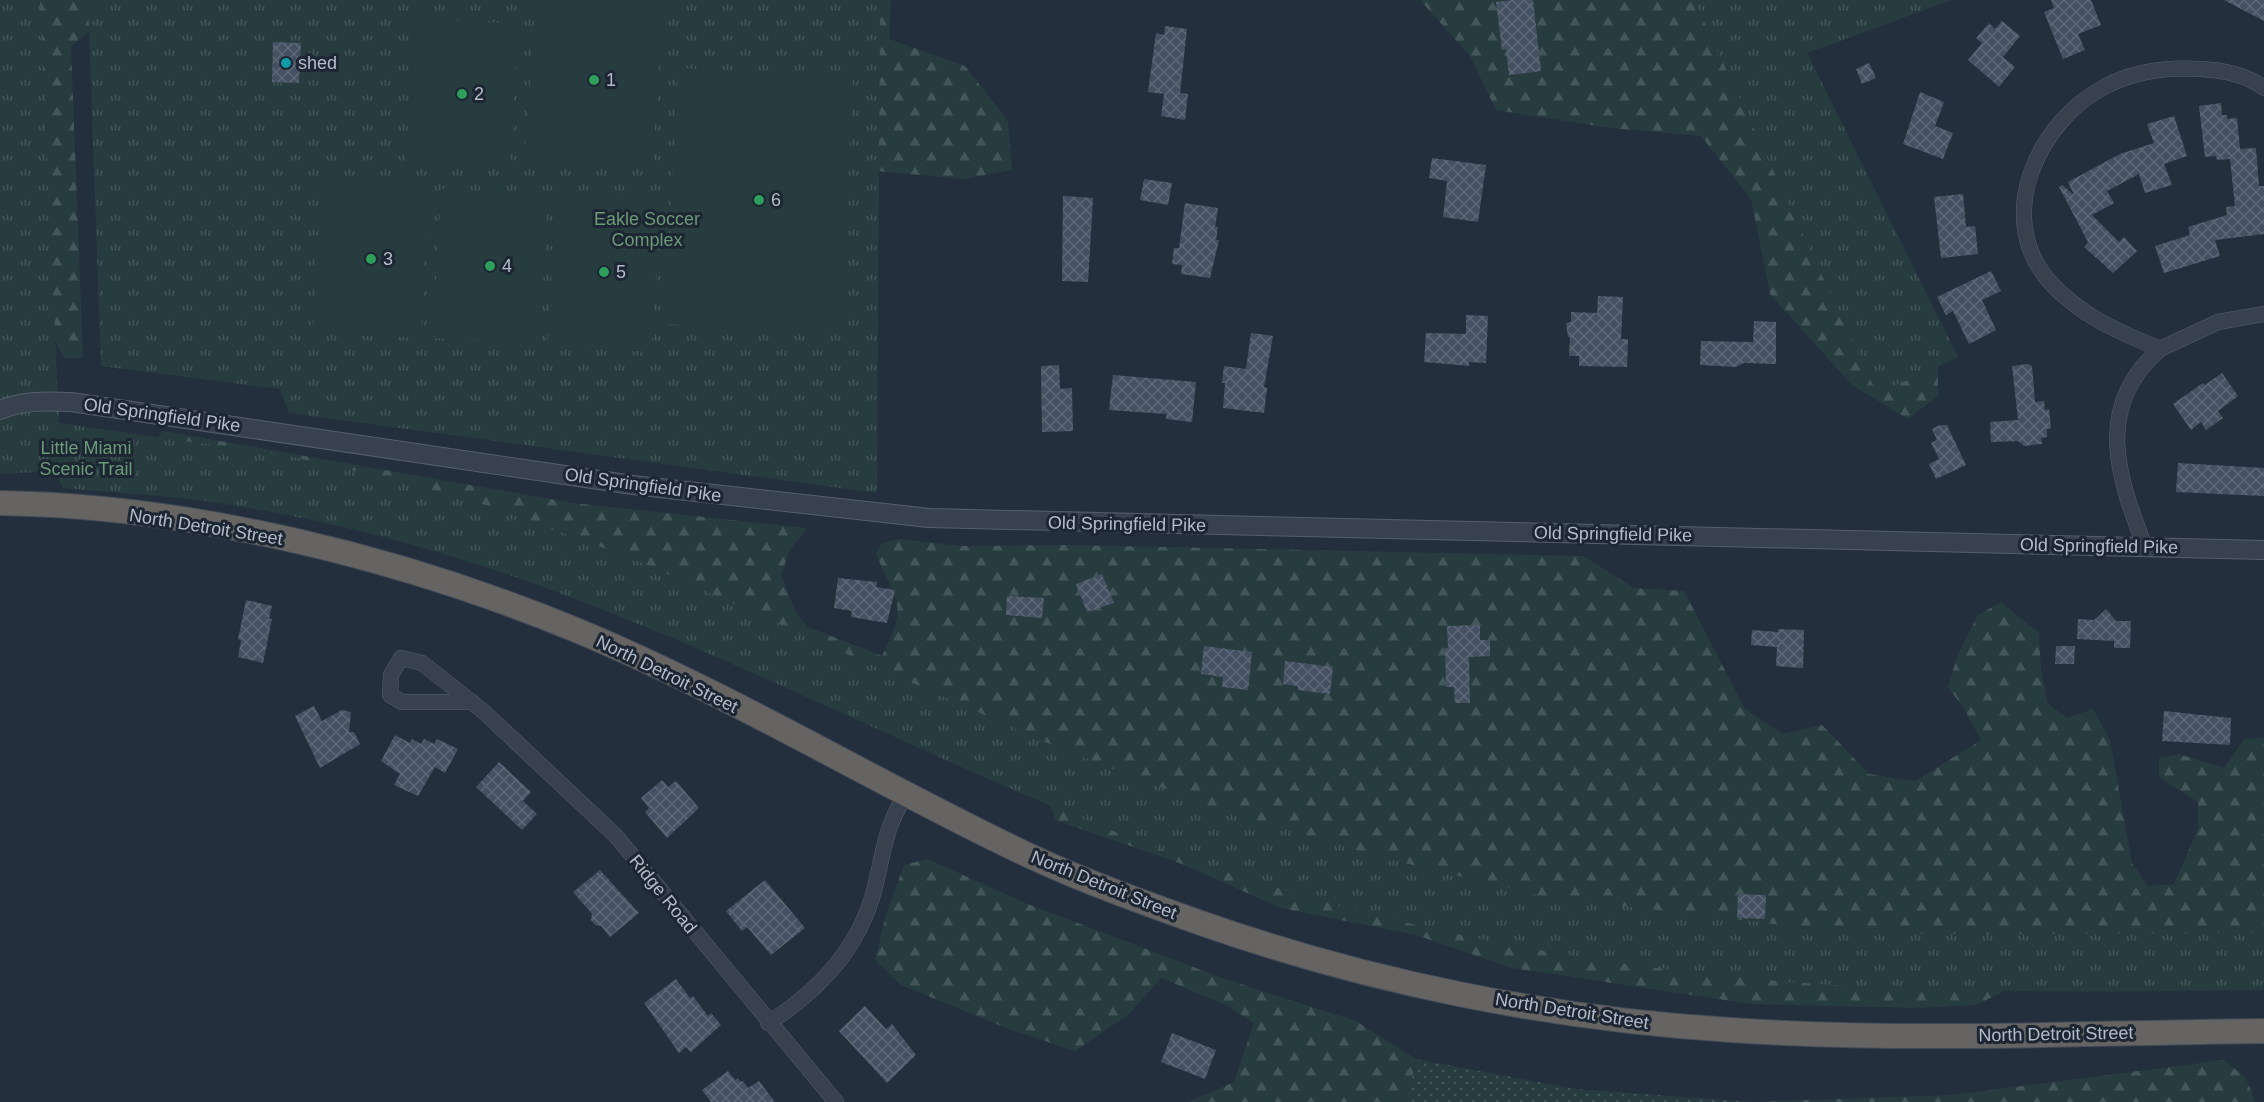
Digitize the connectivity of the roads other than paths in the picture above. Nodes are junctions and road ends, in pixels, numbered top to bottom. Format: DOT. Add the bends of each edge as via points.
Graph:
graph roads {
  1 [pos="2264,88"];
  2 [pos="2264,314"];
  3 [pos="2160,349"];
  4 [pos="0,410"];
  5 [pos="0,503"];
  6 [pos="2145,547"];
  7 [pos="2264,550"];
  8 [pos="472,702"];
  9 [pos="907,794"];
  10 [pos="768,1023"];
  11 [pos="2264,1031"];
  12 [pos="836,1102"];
  1 -- 3 [label="street" via="2256,82 2208,69 2158,70 2131,76 2107,86 2068,113 2047,141 2029,178 2024,222 2036,262 2047,279 2104,325"];
  2 -- 3 [label="street" via="2218,322"];
  3 -- 6 [label="street" via="2142,367 2124,399 2117,451 2123,490"];
  4 -- 6 [label="street, Old Springfield Pike" via="34,401 72,402 633,485 929,518"];
  5 -- 9 [label="highway, North Detroit Street" via="81,508 232,529 319,547 437,579 614,647"];
  6 -- 7 [label="street, Old Springfield Pike"];
  8 -- 8 [label="street, Ridge Road" via="402,702 390,695 391,675 401,658 422,663"];
  8 -- 10 [label="street, Ridge Road" via="616,836"];
  9 -- 10 [label="street" via="887,830 872,898 852,943 825,979"];
  9 -- 11 [label="highway, North Detroit Street" via="1074,876 1204,925 1325,961 1516,1004 1657,1024 1796,1034"];
  10 -- 12 [label="street, Ridge Road"];
}
